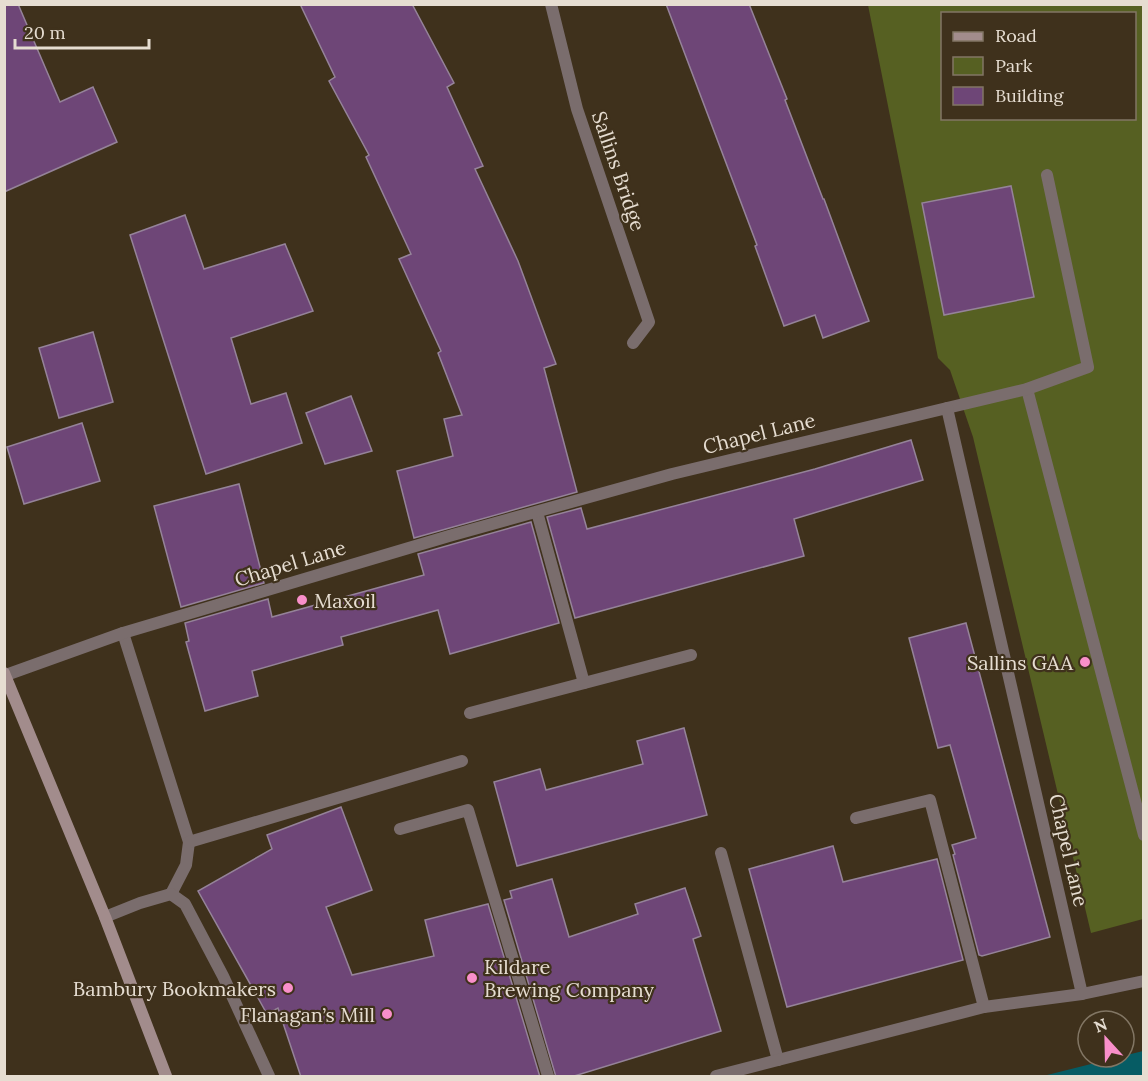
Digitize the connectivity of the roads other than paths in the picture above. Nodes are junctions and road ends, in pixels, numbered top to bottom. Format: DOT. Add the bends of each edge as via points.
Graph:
graph roads {
  1 [pos="551,4"];
  2 [pos="1047,175"];
  3 [pos="633,343"];
  4 [pos="1027,389"];
  5 [pos="947,408"];
  6 [pos="537,512"];
  7 [pos="123,633"];
  8 [pos="691,655"];
  9 [pos="5,674"];
  10 [pos="584,683"];
  11 [pos="470,713"];
  12 [pos="462,761"];
  13 [pos="856,818"];
  14 [pos="400,829"];
  15 [pos="1143,835"];
  16 [pos="189,842"];
  17 [pos="721,854"];
  18 [pos="171,894"];
  19 [pos="105,917"];
  20 [pos="1143,981"];
  21 [pos="1082,994"];
  22 [pos="984,1007"];
  23 [pos="778,1060"];
  24 [pos="166,1077"];
  25 [pos="269,1077"];
  26 [pos="548,1077"];
  27 [pos="716,1077"];
  1 -- 3 [label="street, Sallins Bridge" via="578,109 649,322"];
  2 -- 4 [label="street" via="1088,367"];
  4 -- 5 [label="street"];
  4 -- 15 [label="street"];
  5 -- 6 [label="street, Chapel Lane" via="672,474"];
  5 -- 21 [label="street, Chapel Lane"];
  6 -- 7 [label="street, Chapel Lane"];
  6 -- 10 [label="street"];
  7 -- 9 [label="street, Chapel Lane"];
  7 -- 16 [label="street"];
  8 -- 10 [label="street"];
  9 -- 19 [label="street"];
  10 -- 11 [label="street"];
  12 -- 16 [label="street"];
  13 -- 22 [label="street" via="930,800"];
  14 -- 26 [label="street" via="468,810"];
  16 -- 18 [label="street" via="186,865"];
  17 -- 23 [label="street"];
  18 -- 19 [label="street"];
  18 -- 25 [label="street" via="185,904"];
  19 -- 24 [label="street"];
  20 -- 21 [label="street"];
  21 -- 22 [label="street"];
  22 -- 23 [label="street"];
  23 -- 27 [label="street"];
}
